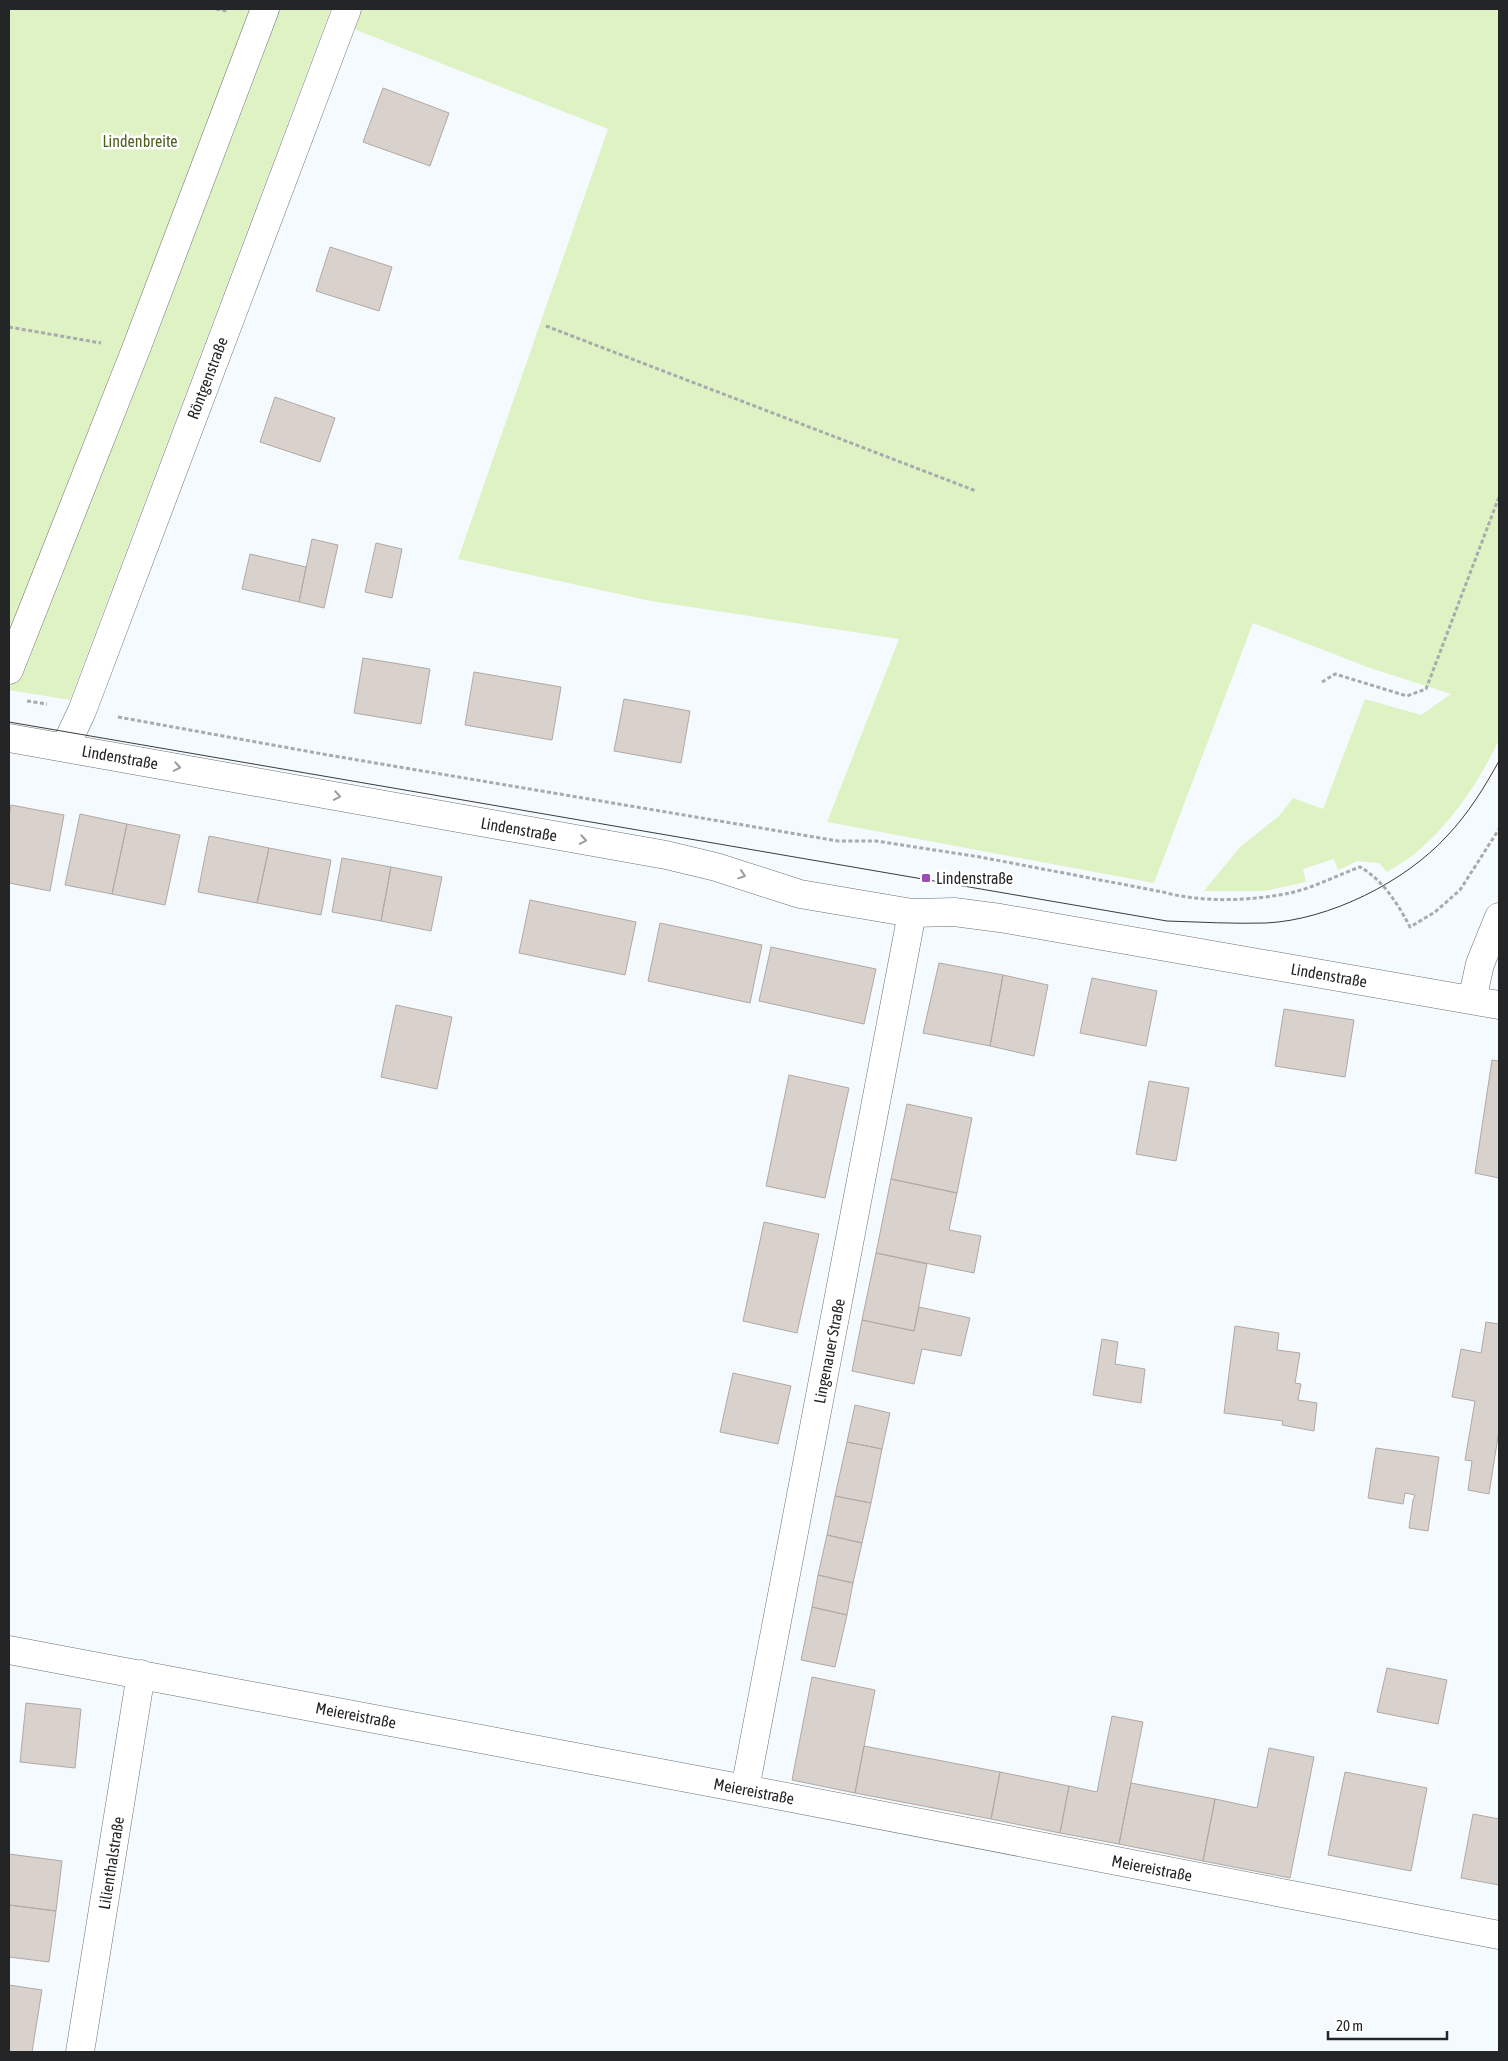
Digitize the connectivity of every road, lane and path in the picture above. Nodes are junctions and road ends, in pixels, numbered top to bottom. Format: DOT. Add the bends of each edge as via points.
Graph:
graph roads {
  1 [pos="265,9"];
  2 [pos="346,9"];
  3 [pos="9,326"];
  4 [pos="546,326"];
  5 [pos="136,349"];
  6 [pos="976,491"];
  7 [pos="1499,497"];
  8 [pos="9,670"];
  9 [pos="1322,682"];
  10 [pos="18,699"];
  11 [pos="82,711"];
  12 [pos="9,738"];
  13 [pos="65,747"];
  14 [pos="1499,829"];
  15 [pos="912,913"];
  16 [pos="1499,917"];
  17 [pos="1472,1000"];
  18 [pos="1499,1005"];
  19 [pos="9,1650"];
  20 [pos="141,1674"];
  21 [pos="745,1789"];
  22 [pos="1499,1935"];
  23 [pos="80,2052"];
  1 -- 5 [label="street"];
  2 -- 11 [label="street, Röntgenstraße"];
  3 -- 5 [label="path"];
  4 -- 6 [label="path"];
  5 -- 8 [label="street"];
  7 -- 9 [label="path" via="1426,689 1407,696 1335,674"];
  10 -- 11 [label="path"];
  11 -- 13 [label="street, Röntgenstraße"];
  11 -- 14 [label="path" via="838,841 876,841 980,857 1184,898 1244,899 1292,893 1360,867 1396,900 1410,926 1435,912 1460,890"];
  12 -- 13 [label="street, Lindenstraße"];
  13 -- 15 [label="street, Lindenstraße, one-way" via="666,855 800,894"];
  15 -- 17 [label="street, Lindenstraße" via="954,912 1000,918"];
  15 -- 21 [label="street, Lingenauer Straße"];
  16 -- 17 [label="street" via="1480,964"];
  17 -- 18 [label="street, Lindenstraße"];
  19 -- 20 [label="street, Meiereistraße"];
  20 -- 21 [label="street, Meiereistraße"];
  20 -- 23 [label="street, Lilienthalstraße"];
  21 -- 22 [label="street, Meiereistraße"];
}
